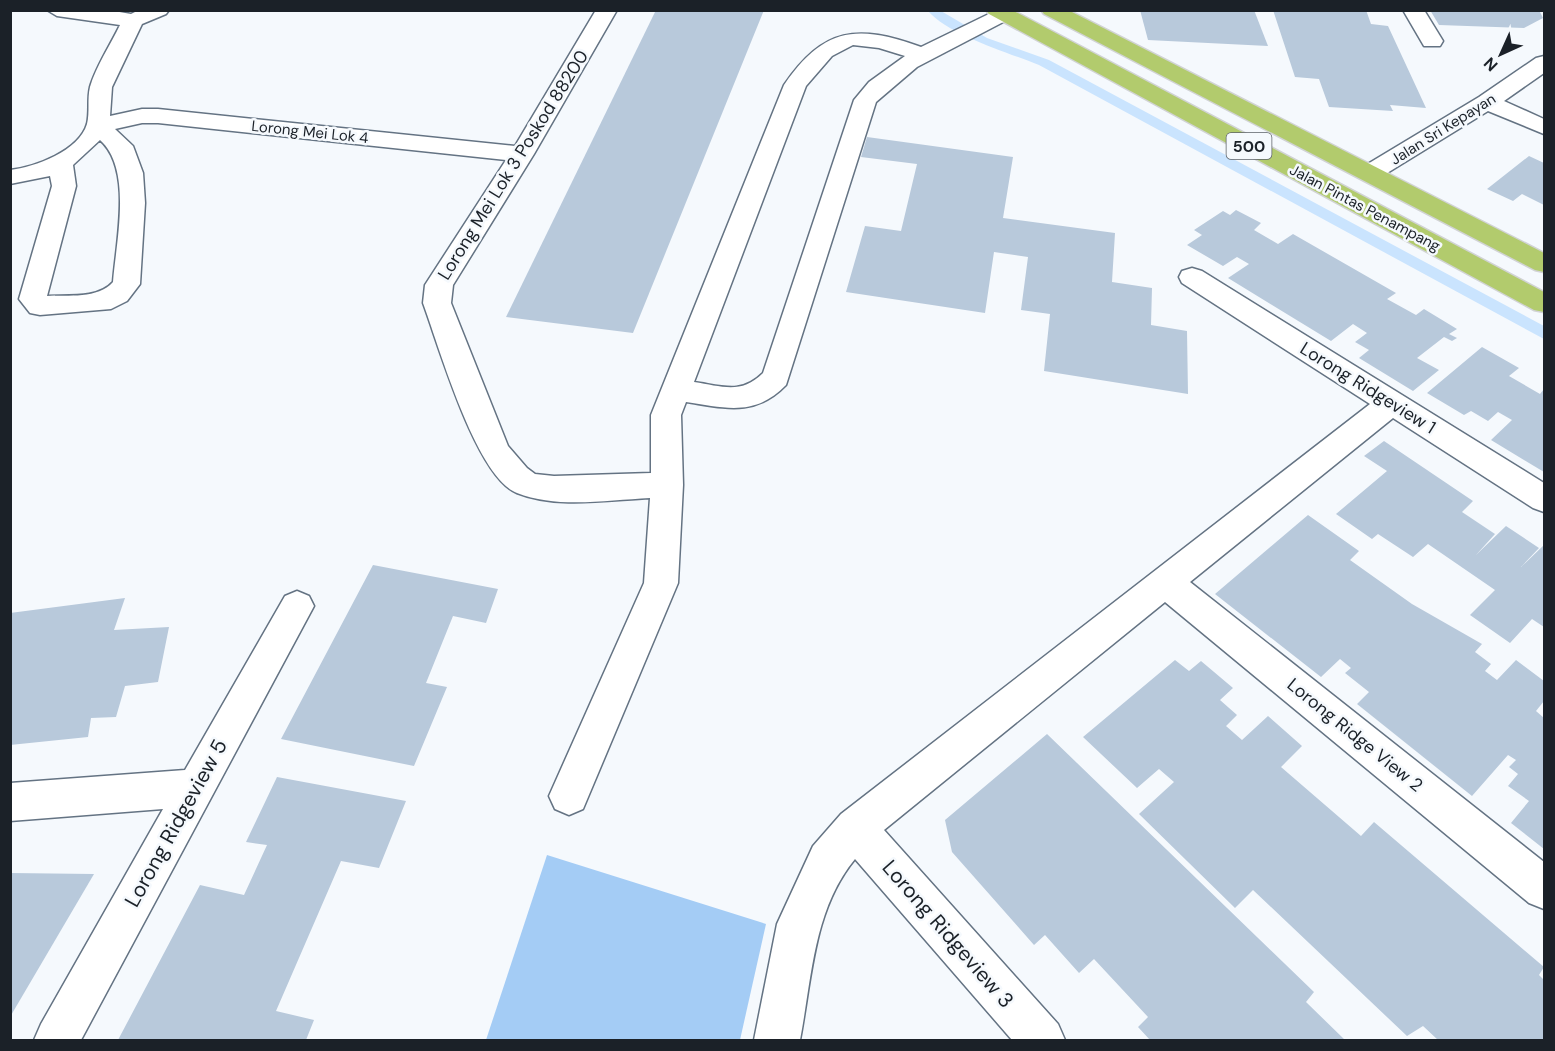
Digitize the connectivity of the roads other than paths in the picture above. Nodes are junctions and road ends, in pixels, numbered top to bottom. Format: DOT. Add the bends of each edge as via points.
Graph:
graph roads {
  1 [pos="57,10"];
  2 [pos="159,10"];
  3 [pos="607,10"];
  4 [pos="1051,10"];
  5 [pos="1413,10"];
  6 [pos="999,13"];
  7 [pos="133,20"];
  8 [pos="1432,41"];
  9 [pos="925,56"];
  10 [pos="1545,63"];
  11 [pos="1487,102"];
  12 [pos="98,126"];
  13 [pos="1545,128"];
  14 [pos="522,154"];
  15 [pos="61,165"];
  16 [pos="1370,173"];
  17 [pos="10,177"];
  18 [pos="1545,264"];
  19 [pos="1192,277"];
  20 [pos="1545,303"];
  21 [pos="676,390"];
  22 [pos="1392,403"];
  23 [pos="667,485"];
  24 [pos="1545,499"];
  25 [pos="1166,582"];
  26 [pos="297,606"];
  27 [pos="195,788"];
  28 [pos="569,796"];
  29 [pos="10,802"];
  30 [pos="855,828"];
  31 [pos="1545,888"];
  32 [pos="57,1041"];
  33 [pos="777,1041"];
  34 [pos="1042,1041"];
  1 -- 7 [label="street"];
  2 -- 7 [label="street"];
  3 -- 14 [label="street, Lorong Mei Lok 3 Poskod 88200"];
  4 -- 16 [label="main road, Jalan Pintas Penampang / 500"];
  5 -- 8 [label="street"];
  6 -- 9 [label="street"];
  6 -- 20 [label="main road, Jalan Pintas Penampang / 500"];
  7 -- 12 [label="street" via="101,87"];
  9 -- 21 [label="street" via="877,84 865,100 776,378 762,392 740,399"];
  9 -- 21 [label="street" via="876,38 855,37 837,43 808,65 786,103"];
  10 -- 11 [label="street, Jalan Sri Kepayan"];
  11 -- 13 [label="street"];
  11 -- 16 [label="street, Jalan Sri Kepayan"];
  12 -- 14 [label="street, Lorong Mei Lok 4" via="158,116"];
  12 -- 15 [label="street" via="85,145"];
  12 -- 15 [label="street" via="121,146 127,158 132,202 126,284 117,295 101,302 40,306 33,299 64,186"];
  14 -- 23 [label="street, Lorong Mei Lok 3 Poskod 88200" via="439,285 436,303 493,447 505,468 527,484"];
  15 -- 17 [label="street"];
  16 -- 18 [label="main road, Jalan Pintas Penampang / 500"];
  19 -- 22 [label="street, Lorong Ridgeview 1"];
  21 -- 23 [label="street" via="666,415"];
  22 -- 24 [label="street, Lorong Ridgeview 1"];
  22 -- 25 [label="street"];
  23 -- 28 [label="street" via="661,583"];
  25 -- 30 [label="street"];
  25 -- 31 [label="street, Lorong Ridge View 2"];
  26 -- 27 [label="street, Lorong Ridgeview 5"];
  27 -- 29 [label="street"];
  27 -- 32 [label="street, Lorong Ridgeview 5"];
  30 -- 33 [label="street" via="828,860 798,924"];
  30 -- 34 [label="street, Lorong Ridgeview 3"];
}
